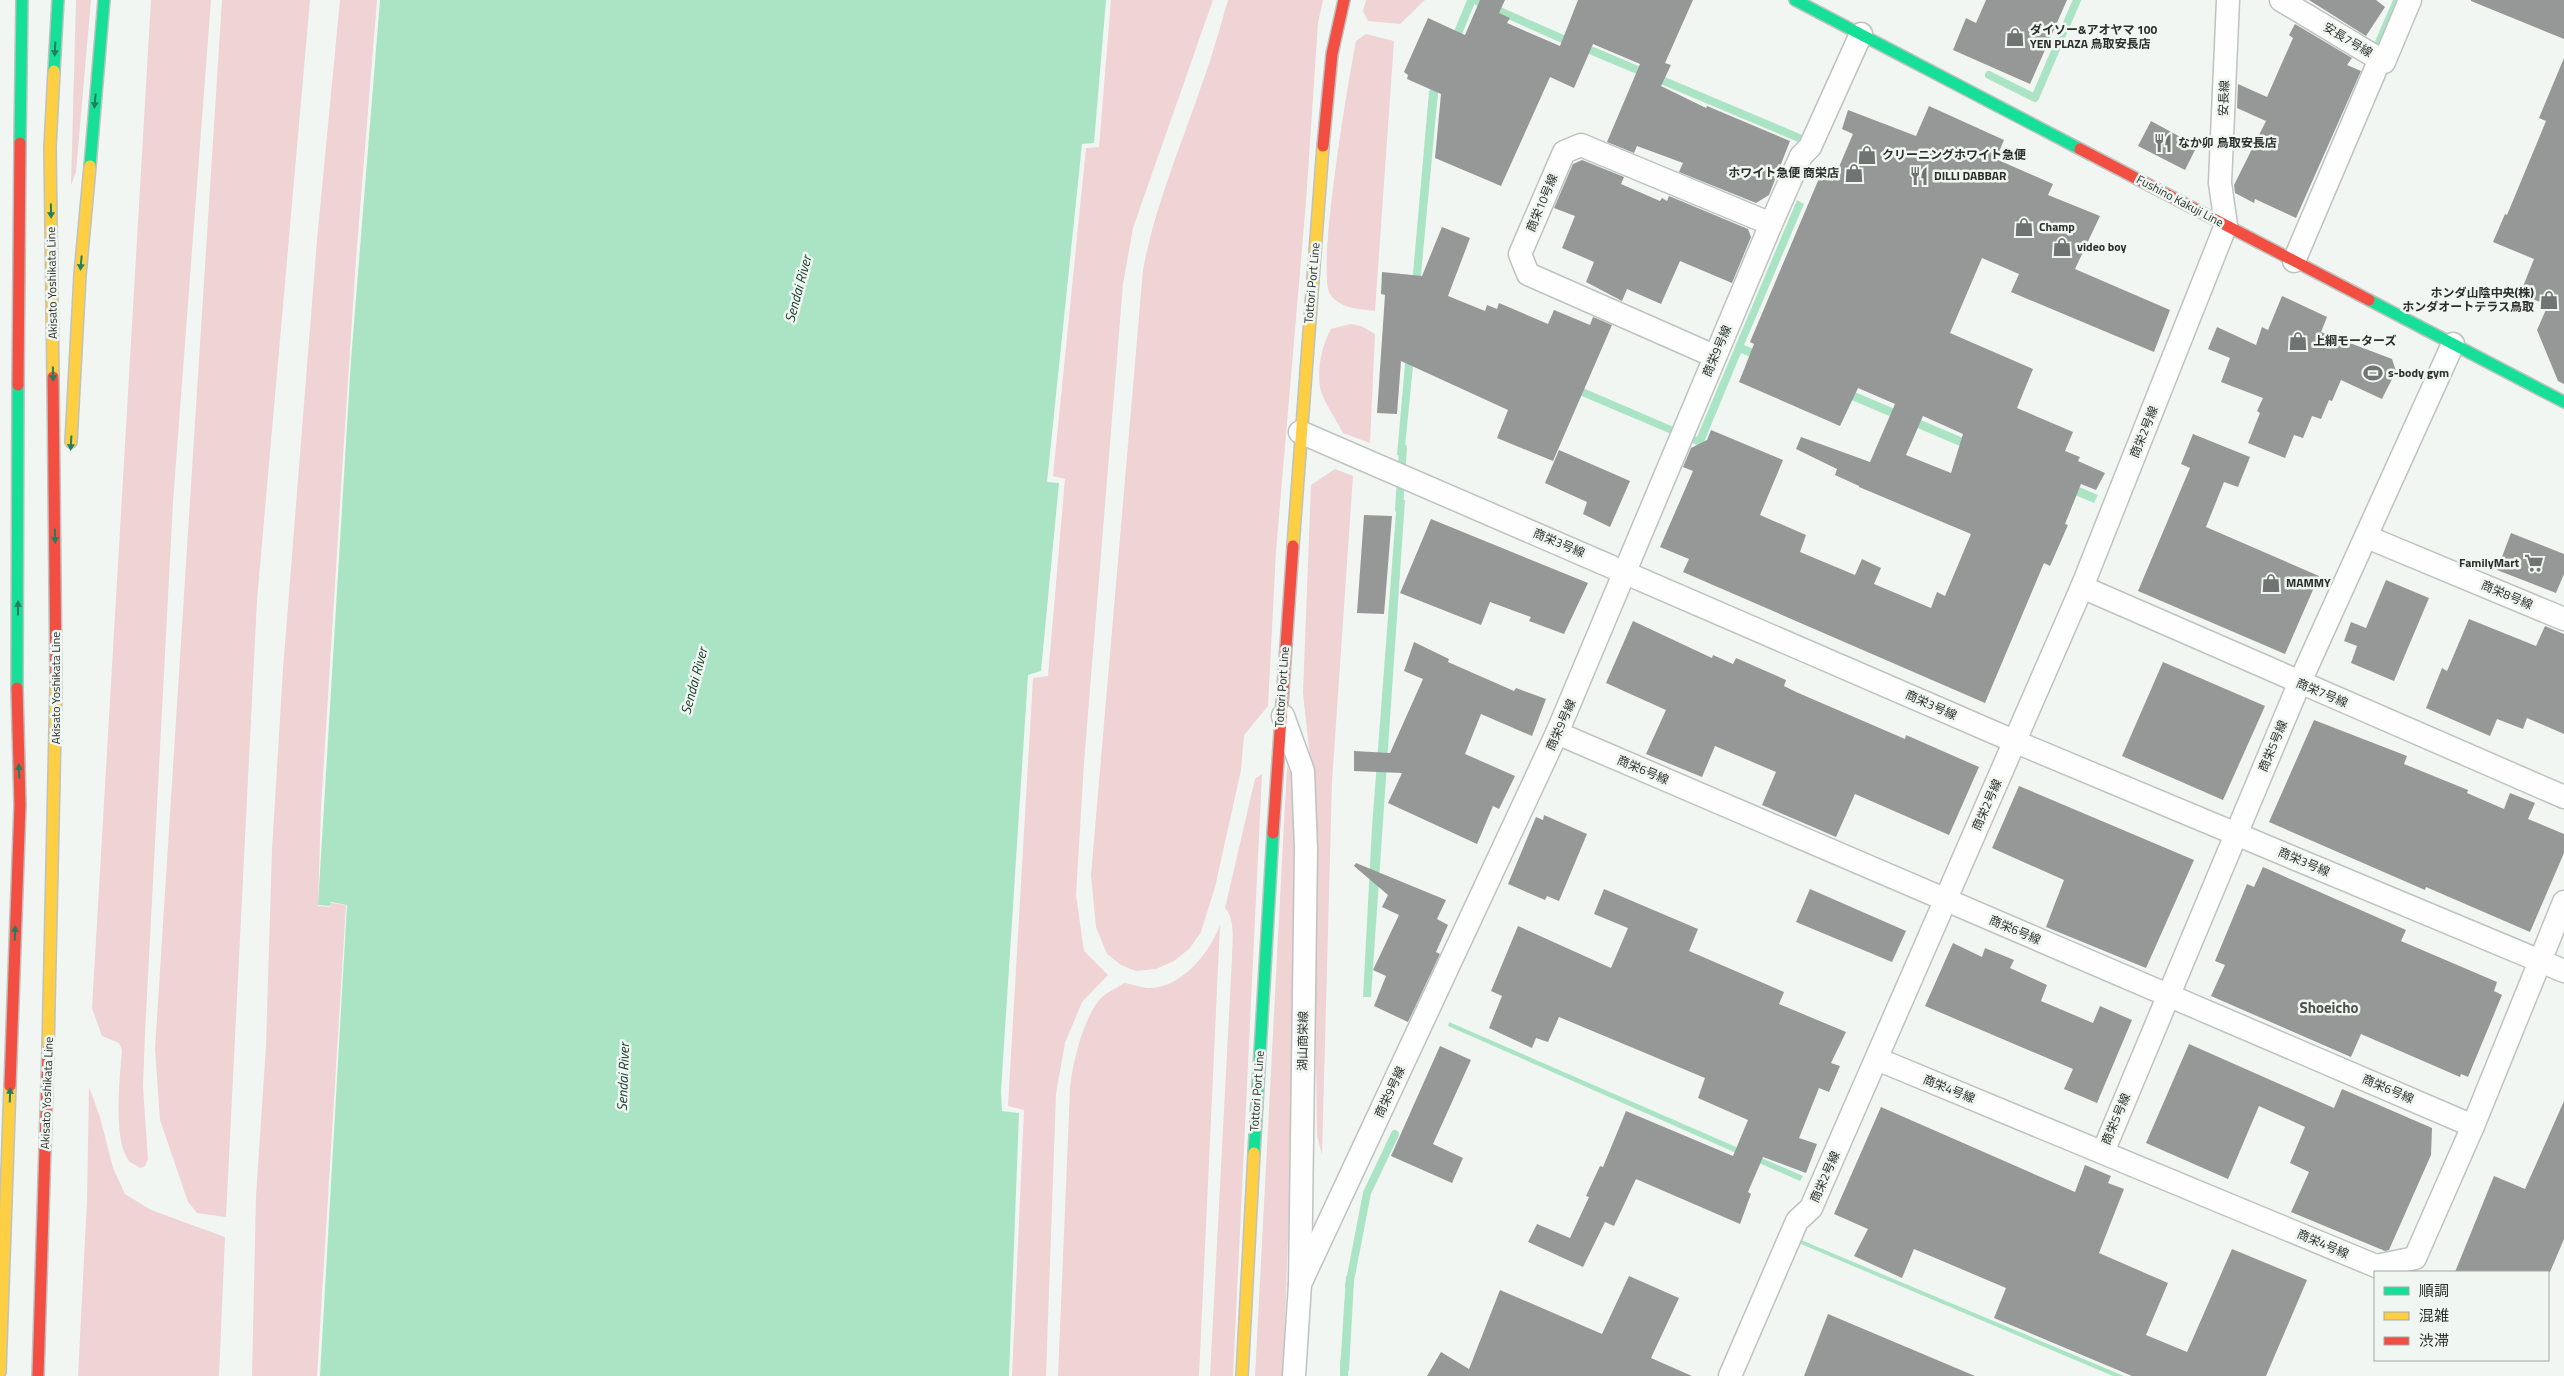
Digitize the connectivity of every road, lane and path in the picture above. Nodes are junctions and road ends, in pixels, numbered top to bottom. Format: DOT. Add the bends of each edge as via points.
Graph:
graph roads {
  1 [pos="22,0"];
  2 [pos="58,0"];
  3 [pos="104,0"];
  4 [pos="1344,0"];
  5 [pos="1796,0"];
  6 [pos="2228,0"];
  7 [pos="2281,0"];
  8 [pos="2410,0"];
  9 [pos="1861,34"];
  10 [pos="2380,59"];
  11 [pos="1771,224"];
  12 [pos="2226,226"];
  13 [pos="2294,261"];
  14 [pos="2453,344"];
  15 [pos="1714,356"];
  16 [pos="2564,402"];
  17 [pos="1300,432"];
  18 [pos="71,454"];
  19 [pos="2367,537"];
  20 [pos="66,542"];
  21 [pos="1627,572"];
  22 [pos="5,583"];
  23 [pos="2082,588"];
  24 [pos="2564,619"];
  25 [pos="2299,684"];
  26 [pos="1280,710"];
  27 [pos="17,727"];
  28 [pos="57,728"];
  29 [pos="1557,733"];
  30 [pos="2016,742"];
  31 [pos="2564,797"];
  32 [pos="2236,834"];
  33 [pos="1944,899"];
  34 [pos="2564,902"];
  35 [pos="2539,960"];
  36 [pos="2564,972"];
  37 [pos="2168,995"];
  38 [pos="1876,1060"];
  39 [pos="2473,1126"];
  40 [pos="2103,1152"];
  41 [pos="1300,1284"];
  42 [pos="0,1372"];
  43 [pos="38,1376"];
  44 [pos="1242,1376"];
  45 [pos="1294,1376"];
  46 [pos="1730,1376"];
  27 -- 1 [label="main road, one-way"];
  2 -- 28 [label="main road, Akisato Yoshikata Line, one-way" via="50,147"];
  3 -- 18 [label="main road, one-way" via="80,276"];
  4 -- 17 [label="main road, Tottori Port Line" via="1326,101"];
  5 -- 9 [label="main road, Fushino Kakuji Line"];
  6 -- 12 [label="street, 安長線" via="2220,183"];
  7 -- 10 [label="street, 安長7号線"];
  8 -- 10 [label="street, 安長7号線" via="2384,62"];
  9 -- 11 [label="street, 商栄9号線"];
  9 -- 12 [label="main road, Fushino Kakuji Line"];
  10 -- 13 [label="street"];
  11 -- 15 [label="street, 商栄9号線"];
  11 -- 15 [label="street, 商栄10号線" via="1581,145 1564,152 1520,254 1528,274"];
  12 -- 13 [label="main road, Fushino Kakuji Line"];
  12 -- 23 [label="street, 商栄2号線"];
  13 -- 14 [label="main road, Fushino Kakuji Line"];
  14 -- 16 [label="main road, Fushino Kakuji Line"];
  14 -- 19 [label="street, 商栄5号線"];
  15 -- 21 [label="street, 商栄9号線"];
  17 -- 21 [label="street, 商栄3号線"];
  17 -- 26 [label="main road, Tottori Port Line"];
  19 -- 24 [label="street, 商栄8号線"];
  19 -- 25 [label="street, 商栄5号線"];
  20 -- 28 [label="main road"];
  21 -- 29 [label="street, 商栄9号線"];
  21 -- 30 [label="street, 商栄3号線"];
  22 -- 27 [label="main road"];
  23 -- 25 [label="street, 商栄7号線"];
  23 -- 30 [label="street, 商栄2号線"];
  25 -- 31 [label="street, 商栄7号線"];
  25 -- 32 [label="street, 商栄5号線"];
  26 -- 41 [label="street, 湖山商栄線" via="1303,771 1306,849"];
  26 -- 44 [label="main road, Tottori Port Line"];
  42 -- 27 [label="main road, one-way" via="20,805"];
  28 -- 43 [label="main road, Akisato Yoshikata Line"];
  29 -- 33 [label="street, 商栄6号線"];
  29 -- 41 [label="street, 商栄9号線"];
  30 -- 32 [label="street, 商栄3号線"];
  30 -- 33 [label="street, 商栄2号線"];
  32 -- 35 [label="street, 商栄3号線"];
  32 -- 37 [label="street, 商栄5号線"];
  33 -- 37 [label="street, 商栄6号線"];
  33 -- 38 [label="street, 商栄2号線"];
  34 -- 35 [label="street, 商栄4号線"];
  35 -- 36 [label="street, 商栄3号線"];
  35 -- 39 [label="street, 商栄4号線"];
  37 -- 39 [label="street, 商栄6号線"];
  37 -- 40 [label="street, 商栄5号線"];
  38 -- 40 [label="street, 商栄4号線"];
  38 -- 46 [label="street, 商栄2号線" via="1811,1208 1797,1221"];
  39 -- 40 [label="street, 商栄4号線" via="2415,1258 2376,1266"];
  41 -- 45 [label="street, 湖山商栄線"];
}
